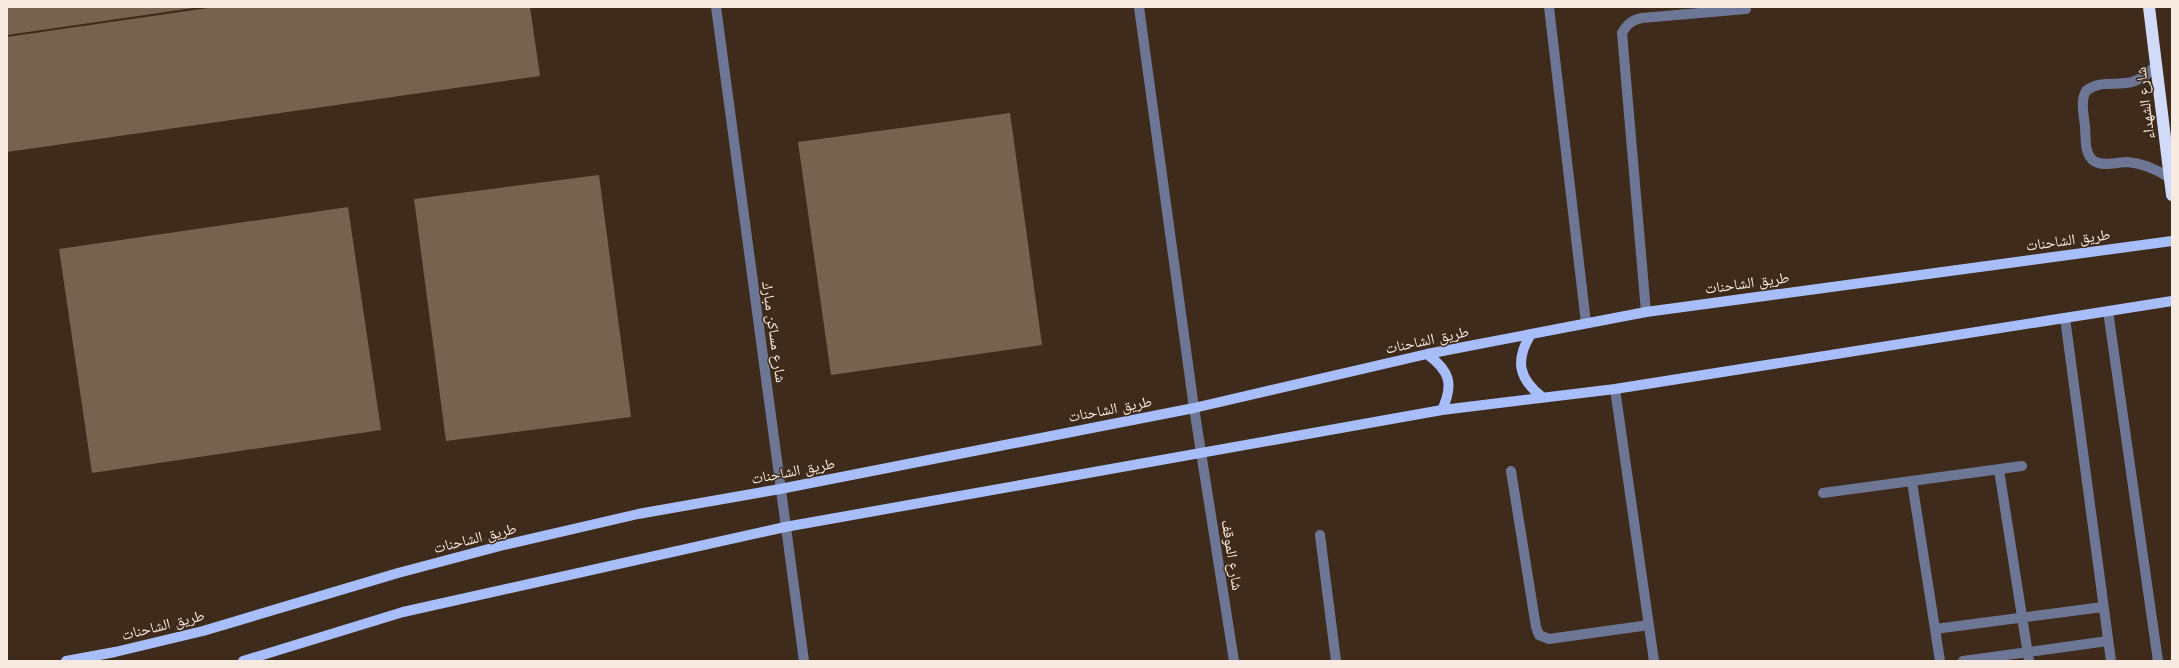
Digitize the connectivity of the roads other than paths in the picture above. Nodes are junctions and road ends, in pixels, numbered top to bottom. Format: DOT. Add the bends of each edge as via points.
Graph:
graph roads {
  1 [pos="716,7"];
  2 [pos="1140,7"];
  3 [pos="1549,7"];
  4 [pos="2149,7"];
  5 [pos="1746,9"];
  6 [pos="2156,65"];
  7 [pos="2170,178"];
  8 [pos="2172,195"];
  9 [pos="2172,241"];
  10 [pos="2172,301"];
  11 [pos="2108,311"];
  12 [pos="1646,312"];
  13 [pos="2065,318"];
  14 [pos="1586,323"];
  15 [pos="1531,334"];
  16 [pos="1427,354"];
  17 [pos="1615,389"];
  18 [pos="1542,397"];
  19 [pos="1194,408"];
  20 [pos="1442,410"];
  21 [pos="1201,454"];
  22 [pos="2022,466"];
  23 [pos="1999,470"];
  24 [pos="1511,471"];
  25 [pos="1912,482"];
  26 [pos="780,489"];
  27 [pos="1823,493"];
  28 [pos="785,527"];
  29 [pos="1320,534"];
  30 [pos="2103,607"];
  31 [pos="2022,618"];
  32 [pos="1649,625"];
  33 [pos="1935,629"];
  34 [pos="2108,641"];
  35 [pos="2029,657"];
  36 [pos="66,661"];
  37 [pos="243,661"];
  38 [pos="804,661"];
  39 [pos="1234,661"];
  40 [pos="1336,661"];
  41 [pos="1654,661"];
  42 [pos="1940,661"];
  43 [pos="1963,661"];
  44 [pos="2110,661"];
  45 [pos="2158,661"];
  1 -- 26 [label="street, شارع مساكن مبارك"];
  2 -- 19 [label="street, شارع الموقف"];
  3 -- 14 [label="street"];
  4 -- 6 [label="highway, شارع الشهداء"];
  5 -- 12 [label="street" via="1642,18 1634,20 1622,33"];
  6 -- 7 [label="highway, شارع الشهداء"];
  6 -- 7 [label="street" via="2150,73 2133,82 2095,85 2086,90 2083,102 2088,153 2093,161 2107,164 2142,164 2157,169"];
  7 -- 8 [label="highway, شارع الشهداء"];
  9 -- 12 [label="main road, طريق الشاحنات"];
  10 -- 11 [label="main road"];
  11 -- 13 [label="main road"];
  11 -- 45 [label="street"];
  12 -- 14 [label="main road, طريق الشاحنات"];
  13 -- 17 [label="main road"];
  13 -- 30 [label="street"];
  14 -- 15 [label="main road, طريق الشاحنات"];
  15 -- 16 [label="main road, طريق الشاحنات"];
  15 -- 18 [label="main road" via="1523,346 1520,361 1523,375 1530,388"];
  16 -- 19 [label="main road, طريق الشاحنات"];
  16 -- 20 [label="main road" via="1441,364 1449,378 1449,395"];
  17 -- 18 [label="main road"];
  17 -- 32 [label="street"];
  18 -- 20 [label="main road"];
  19 -- 21 [label="street, شارع الموقف"];
  19 -- 26 [label="main road, طريق الشاحنات"];
  20 -- 21 [label="main road"];
  21 -- 28 [label="main road"];
  21 -- 39 [label="street, شارع الموقف"];
  22 -- 23 [label="street"];
  23 -- 25 [label="street"];
  23 -- 31 [label="street"];
  24 -- 32 [label="street" via="1539,635 1549,639"];
  25 -- 27 [label="street"];
  25 -- 33 [label="street"];
  26 -- 28 [label="street, شارع مساكن مبارك"];
  26 -- 36 [label="main road, طريق الشاحنات" via="638,514 500,546 398,573 203,631"];
  28 -- 37 [label="main road" via="403,612"];
  28 -- 38 [label="street, شارع مساكن مبارك"];
  29 -- 40 [label="street"];
  30 -- 31 [label="street"];
  30 -- 34 [label="street"];
  31 -- 33 [label="street"];
  31 -- 35 [label="street"];
  32 -- 41 [label="street"];
  33 -- 42 [label="street"];
  34 -- 35 [label="street"];
  34 -- 44 [label="street"];
  35 -- 43 [label="street"];
}
